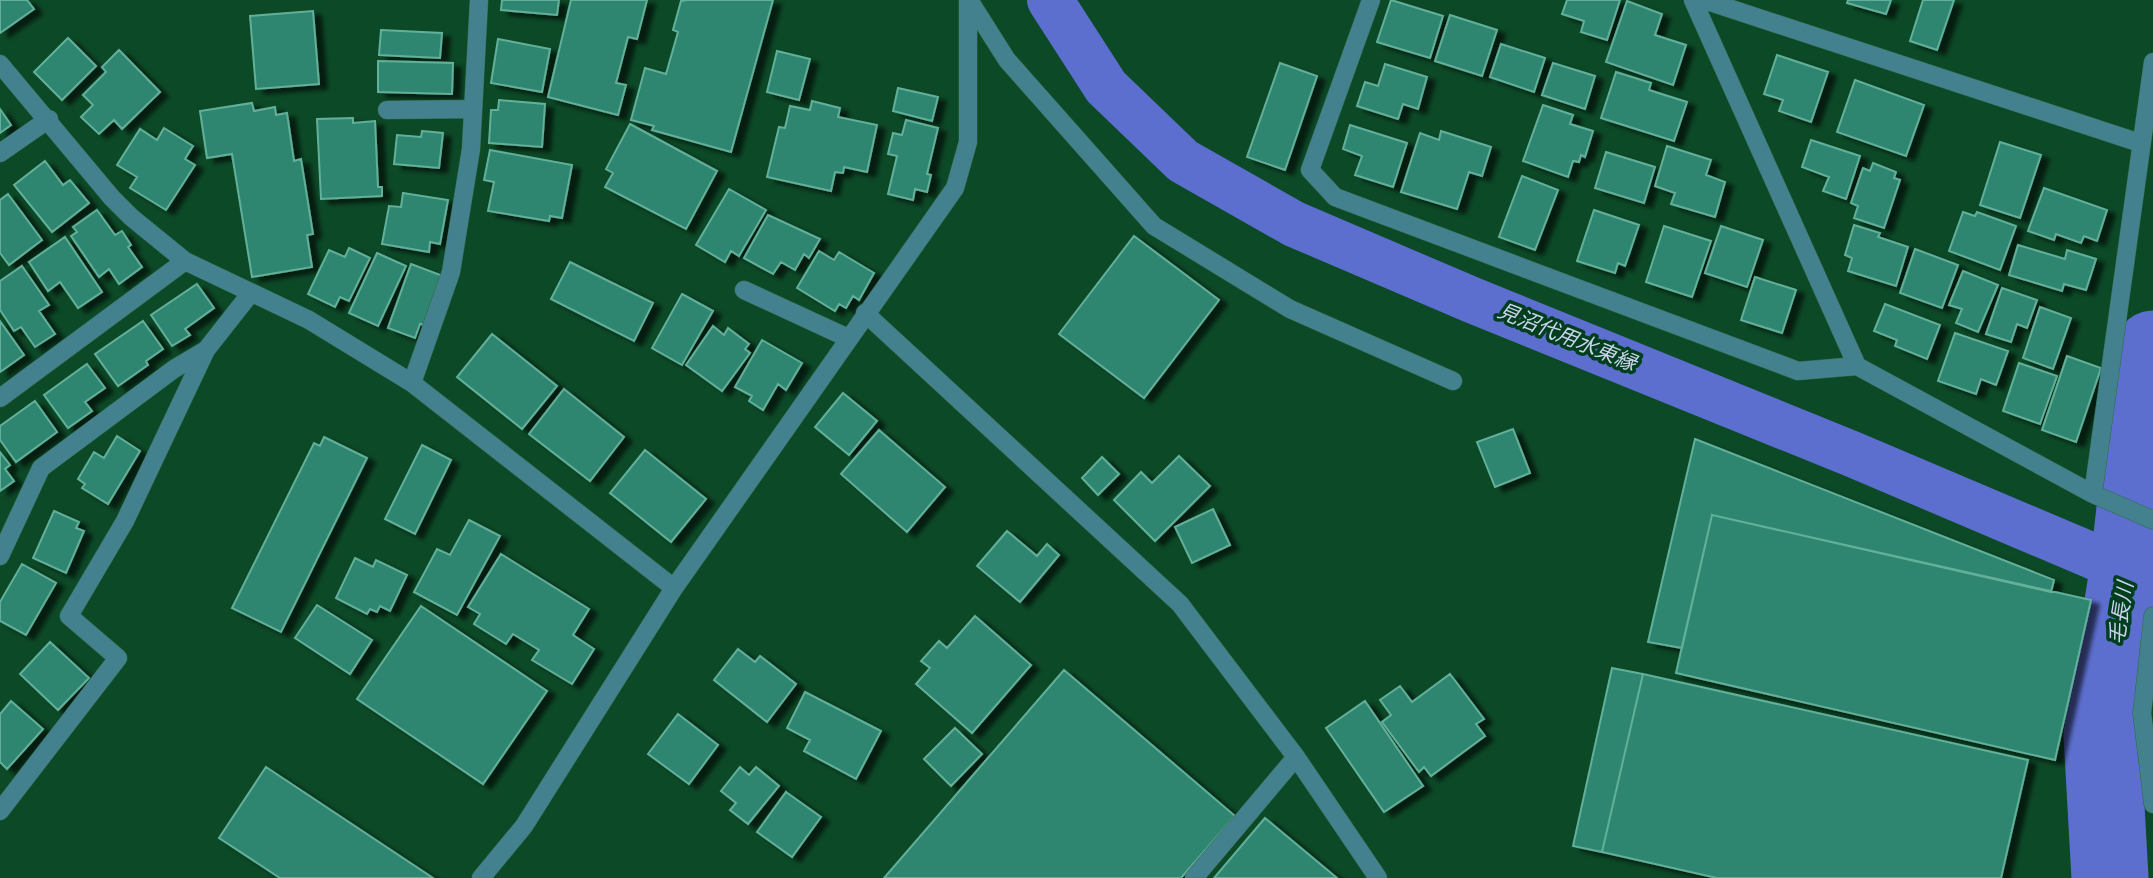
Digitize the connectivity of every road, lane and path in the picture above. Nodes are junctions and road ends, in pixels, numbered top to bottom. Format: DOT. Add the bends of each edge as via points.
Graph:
graph roads {
  1 [pos="479,0"];
  2 [pos="968,0"];
  3 [pos="1371,0"];
  4 [pos="1693,0"];
  5 [pos="1704,0"];
  6 [pos="2153,62"];
  7 [pos="0,64"];
  8 [pos="473,109"];
  9 [pos="387,110"];
  10 [pos="49,119"];
  11 [pos="2140,143"];
  12 [pos="0,153"];
  13 [pos="186,261"];
  14 [pos="744,290"];
  15 [pos="250,294"];
  16 [pos="865,313"];
  17 [pos="848,338"];
  18 [pos="206,351"];
  19 [pos="1857,366"];
  20 [pos="1453,381"];
  21 [pos="412,383"];
  22 [pos="0,398"];
  23 [pos="2093,494"];
  24 [pos="2153,520"];
  25 [pos="0,556"];
  26 [pos="674,588"];
  27 [pos="2153,616"];
  28 [pos="1296,757"];
  29 [pos="2153,804"];
  30 [pos="0,811"];
  31 [pos="481,878"];
  32 [pos="1194,878"];
  33 [pos="1378,878"];
  1 -- 8 [label="street"];
  2 -- 16 [label="street" via="968,142 955,188"];
  2 -- 20 [label="street" via="1007,60 1154,226 1290,309"];
  3 -- 19 [label="street" via="1310,170 1335,197 1798,371"];
  4 -- 19 [label="street"];
  5 -- 11 [label="street"];
  6 -- 11 [label="street"];
  7 -- 10 [label="street"];
  8 -- 9 [label="street"];
  8 -- 21 [label="street" via="451,272"];
  10 -- 12 [label="street"];
  10 -- 13 [label="street" via="131,218"];
  11 -- 23 [label="street"];
  13 -- 15 [label="street"];
  13 -- 22 [label="street"];
  14 -- 17 [label="street"];
  15 -- 18 [label="street"];
  15 -- 21 [label="street" via="310,320"];
  16 -- 17 [label="street"];
  16 -- 28 [label="street" via="1180,604"];
  17 -- 26 [label="street"];
  18 -- 25 [label="street" via="174,369 41,468"];
  18 -- 30 [label="street" via="125,521 69,616 118,658"];
  19 -- 23 [label="street"];
  21 -- 26 [label="street"];
  23 -- 24 [label="street"];
  26 -- 31 [label="street" via="524,826"];
  27 -- 29 [label="street" via="2142,713"];
  28 -- 32 [label="street"];
  28 -- 33 [label="street"];
}
